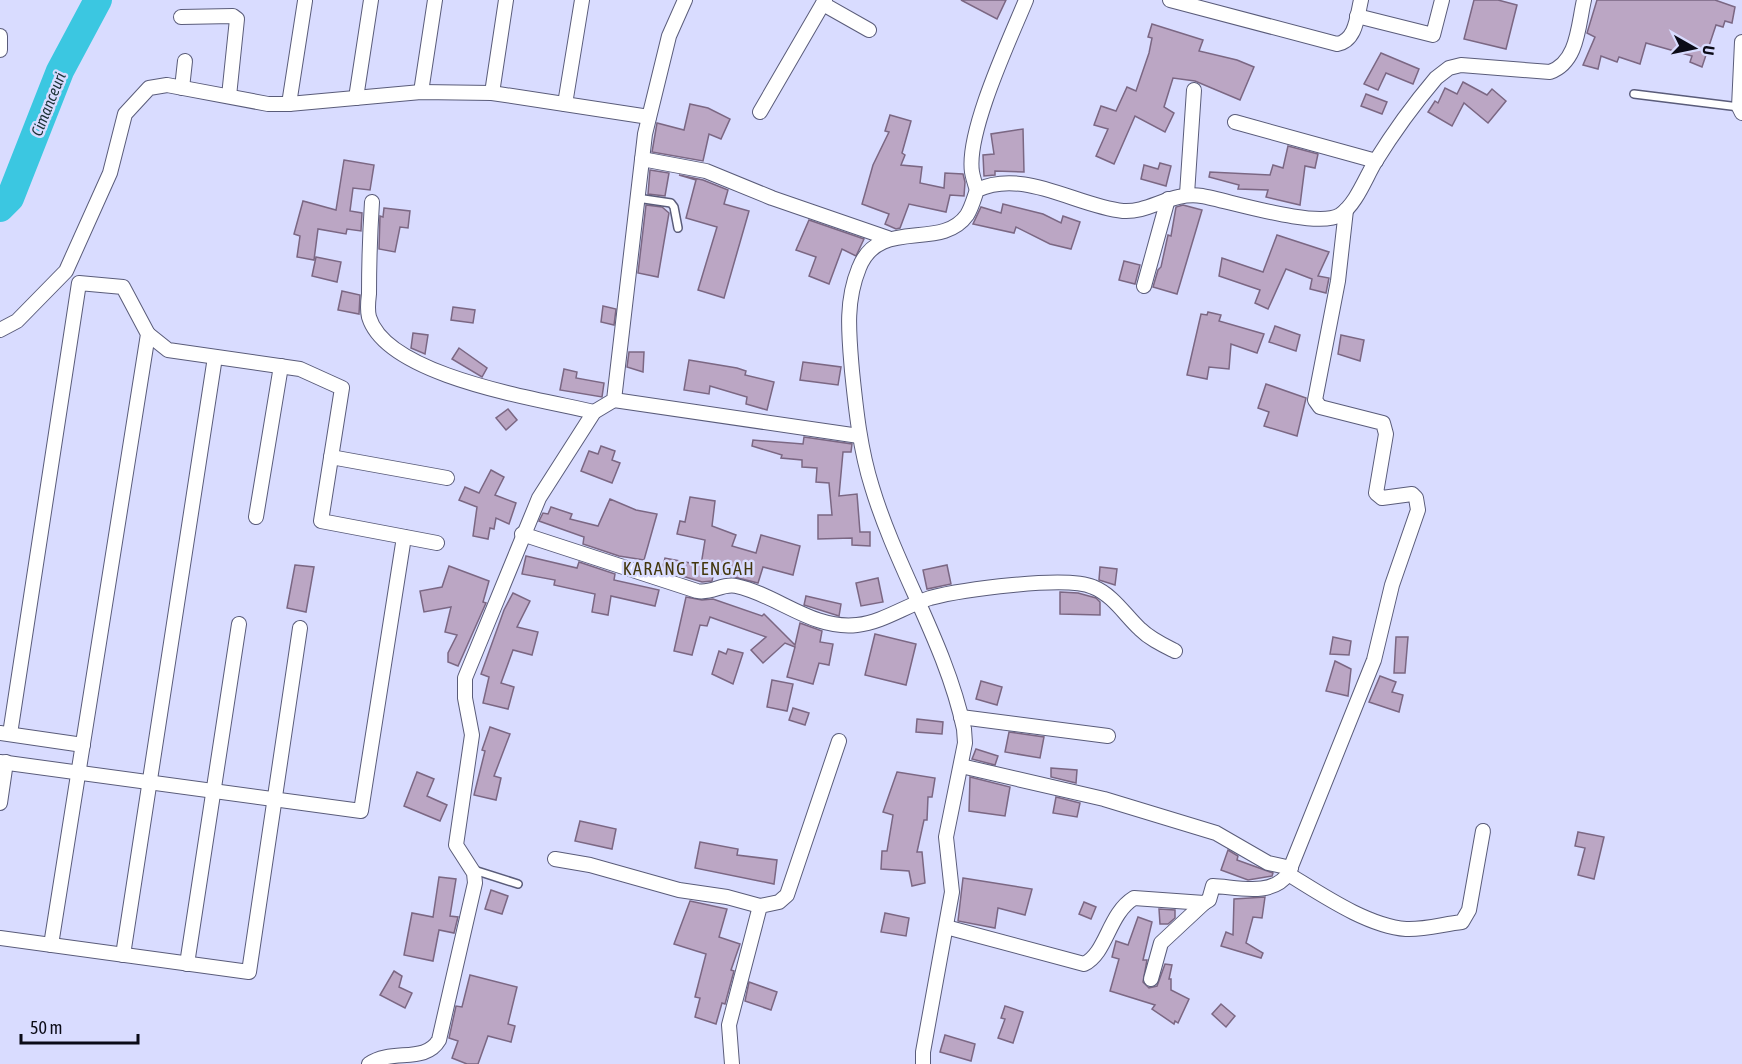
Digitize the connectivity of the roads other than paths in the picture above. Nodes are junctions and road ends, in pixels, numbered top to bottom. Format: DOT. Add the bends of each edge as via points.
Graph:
graph roads {
  1 [pos="371,0"];
  2 [pos="435,0"];
  3 [pos="506,0"];
  4 [pos="582,0"];
  5 [pos="685,0"];
  6 [pos="1026,0"];
  7 [pos="1170,0"];
  8 [pos="1361,0"];
  9 [pos="1442,0"];
  10 [pos="1584,0"];
  11 [pos="305,1"];
  12 [pos="824,2"];
  13 [pos="1357,16"];
  14 [pos="181,17"];
  15 [pos="868,30"];
  16 [pos="0,36"];
  17 [pos="1742,42"];
  18 [pos="0,50"];
  19 [pos="185,61"];
  20 [pos="182,88"];
  21 [pos="1194,90"];
  22 [pos="421,92"];
  23 [pos="492,93"];
  24 [pos="1634,94"];
  25 [pos="228,96"];
  26 [pos="356,98"];
  27 [pos="289,104"];
  28 [pos="565,104"];
  29 [pos="1741,110"];
  30 [pos="760,112"];
  31 [pos="649,117"];
  32 [pos="1235,122"];
  33 [pos="642,159"];
  34 [pos="1376,161"];
  35 [pos="977,190"];
  36 [pos="1186,194"];
  37 [pos="637,198"];
  38 [pos="1168,199"];
  39 [pos="372,202"];
  40 [pos="1346,210"];
  41 [pos="678,228"];
  42 [pos="888,238"];
  43 [pos="1144,286"];
  44 [pos="0,330"];
  45 [pos="148,334"];
  46 [pos="216,357"];
  47 [pos="281,366"];
  48 [pos="614,400"];
  49 [pos="594,412"];
  50 [pos="859,436"];
  51 [pos="331,457"];
  52 [pos="447,478"];
  53 [pos="256,517"];
  54 [pos="522,534"];
  55 [pos="404,537"];
  56 [pos="437,543"];
  57 [pos="917,603"];
  58 [pos="239,624"];
  59 [pos="300,628"];
  60 [pos="1175,651"];
  61 [pos="962,717"];
  62 [pos="5,733"];
  63 [pos="1108,736"];
  64 [pos="839,741"];
  65 [pos="83,745"];
  66 [pos="3,762"];
  67 [pos="961,766"];
  68 [pos="78,772"];
  69 [pos="150,782"];
  70 [pos="214,791"];
  71 [pos="276,800"];
  72 [pos="0,803"];
  73 [pos="1483,831"];
  74 [pos="555,860"];
  75 [pos="472,869"];
  76 [pos="1289,871"];
  77 [pos="518,884"];
  78 [pos="1204,903"];
  79 [pos="759,906"];
  80 [pos="946,927"];
  81 [pos="0,938"];
  82 [pos="51,945"];
  83 [pos="123,955"];
  84 [pos="187,964"];
  85 [pos="1151,979"];
  86 [pos="369,1064"];
  87 [pos="732,1064"];
  88 [pos="923,1064"];
  1 -- 26 [label="street"];
  2 -- 22 [label="street"];
  3 -- 23 [label="street"];
  4 -- 28 [label="street"];
  5 -- 31 [label="street" via="669,36"];
  6 -- 35 [label="street" via="994,78 972,152"];
  7 -- 13 [label="street" via="1336,44 1351,36"];
  8 -- 13 [label="street"];
  9 -- 13 [label="street" via="1434,35"];
  10 -- 34 [label="street" via="1572,54 1558,69 1550,72 1461,64 1449,68 1427,88"];
  11 -- 27 [label="street"];
  12 -- 15 [label="street"];
  12 -- 30 [label="street"];
  14 -- 25 [label="street" via="237,19"];
  16 -- 18 [label="street"];
  17 -- 29 [label="street"];
  19 -- 20 [label="street"];
  20 -- 25 [label="street"];
  20 -- 44 [label="street" via="149,88 125,114 110,173 66,271 17,321"];
  21 -- 36 [label="street"];
  22 -- 23 [label="street"];
  22 -- 26 [label="street"];
  23 -- 28 [label="street"];
  24 -- 29 [label="lane"];
  25 -- 27 [label="street"];
  26 -- 27 [label="street"];
  28 -- 31 [label="street"];
  31 -- 33 [label="street"];
  32 -- 34 [label="street"];
  33 -- 37 [label="street"];
  33 -- 42 [label="street" via="706,171"];
  34 -- 40 [label="street"];
  35 -- 38 [label="street" via="997,184 1029,185 1125,211"];
  35 -- 42 [label="street" via="966,216 953,226 932,233"];
  36 -- 38 [label="street"];
  36 -- 40 [label="street" via="1311,219 1327,219"];
  37 -- 41 [label="lane" via="671,203"];
  37 -- 48 [label="street"];
  38 -- 43 [label="street"];
  39 -- 49 [label="street" via="368,306 373,325 388,343 405,358 459,379"];
  40 -- 76 [label="street" via="1338,281 1315,400 1320,407 1383,423 1386,434 1376,493 1382,498 1412,494 1418,510 1392,585 1374,660"];
  42 -- 50 [label="street" via="869,250 851,290 848,329"];
  45 -- 46 [label="street" via="168,350"];
  45 -- 62 [label="street" via="123,287 79,283"];
  45 -- 65 [label="street"];
  46 -- 47 [label="street"];
  46 -- 69 [label="street"];
  47 -- 51 [label="street" via="300,369 342,388"];
  47 -- 53 [label="street"];
  48 -- 49 [label="street"];
  48 -- 50 [label="street"];
  49 -- 54 [label="street" via="546,485"];
  50 -- 57 [label="street" via="871,486"];
  51 -- 52 [label="street"];
  51 -- 55 [label="street" via="321,521"];
  54 -- 57 [label="street" via="697,591 735,586 766,596 791,611 840,624 876,621"];
  54 -- 75 [label="street" via="465,678 472,735 456,845"];
  55 -- 56 [label="street"];
  55 -- 71 [label="street" via="361,811"];
  57 -- 60 [label="street" via="1012,585 1092,586 1116,603 1142,632"];
  57 -- 61 [label="street" via="932,630"];
  58 -- 70 [label="street"];
  59 -- 71 [label="street"];
  61 -- 63 [label="street"];
  61 -- 67 [label="street" via="965,743"];
  62 -- 65 [label="street"];
  64 -- 79 [label="street" via="787,895 779,902"];
  65 -- 68 [label="street"];
  66 -- 68 [label="street"];
  66 -- 72 [label="street"];
  67 -- 76 [label="street" via="1104,799 1216,833"];
  67 -- 80 [label="street" via="946,837 952,892"];
  68 -- 69 [label="street"];
  68 -- 82 [label="street"];
  69 -- 70 [label="street"];
  69 -- 83 [label="street"];
  70 -- 71 [label="street"];
  70 -- 84 [label="street"];
  71 -- 84 [label="street" via="249,972"];
  73 -- 76 [label="street" via="1469,910 1462,922 1406,929 1389,925 1333,901"];
  74 -- 79 [label="street"];
  75 -- 77 [label="lane"];
  75 -- 86 [label="street" via="475,894 436,1047 416,1060 381,1058"];
  76 -- 78 [label="street" via="1273,886 1213,886 1209,900"];
  78 -- 80 [label="street" via="1134,898 1120,909 1097,952 1084,964"];
  78 -- 85 [label="street" via="1161,943"];
  79 -- 87 [label="street" via="729,1024"];
  80 -- 88 [label="street"];
  81 -- 82 [label="street"];
  82 -- 83 [label="street"];
  83 -- 84 [label="street"];
}
